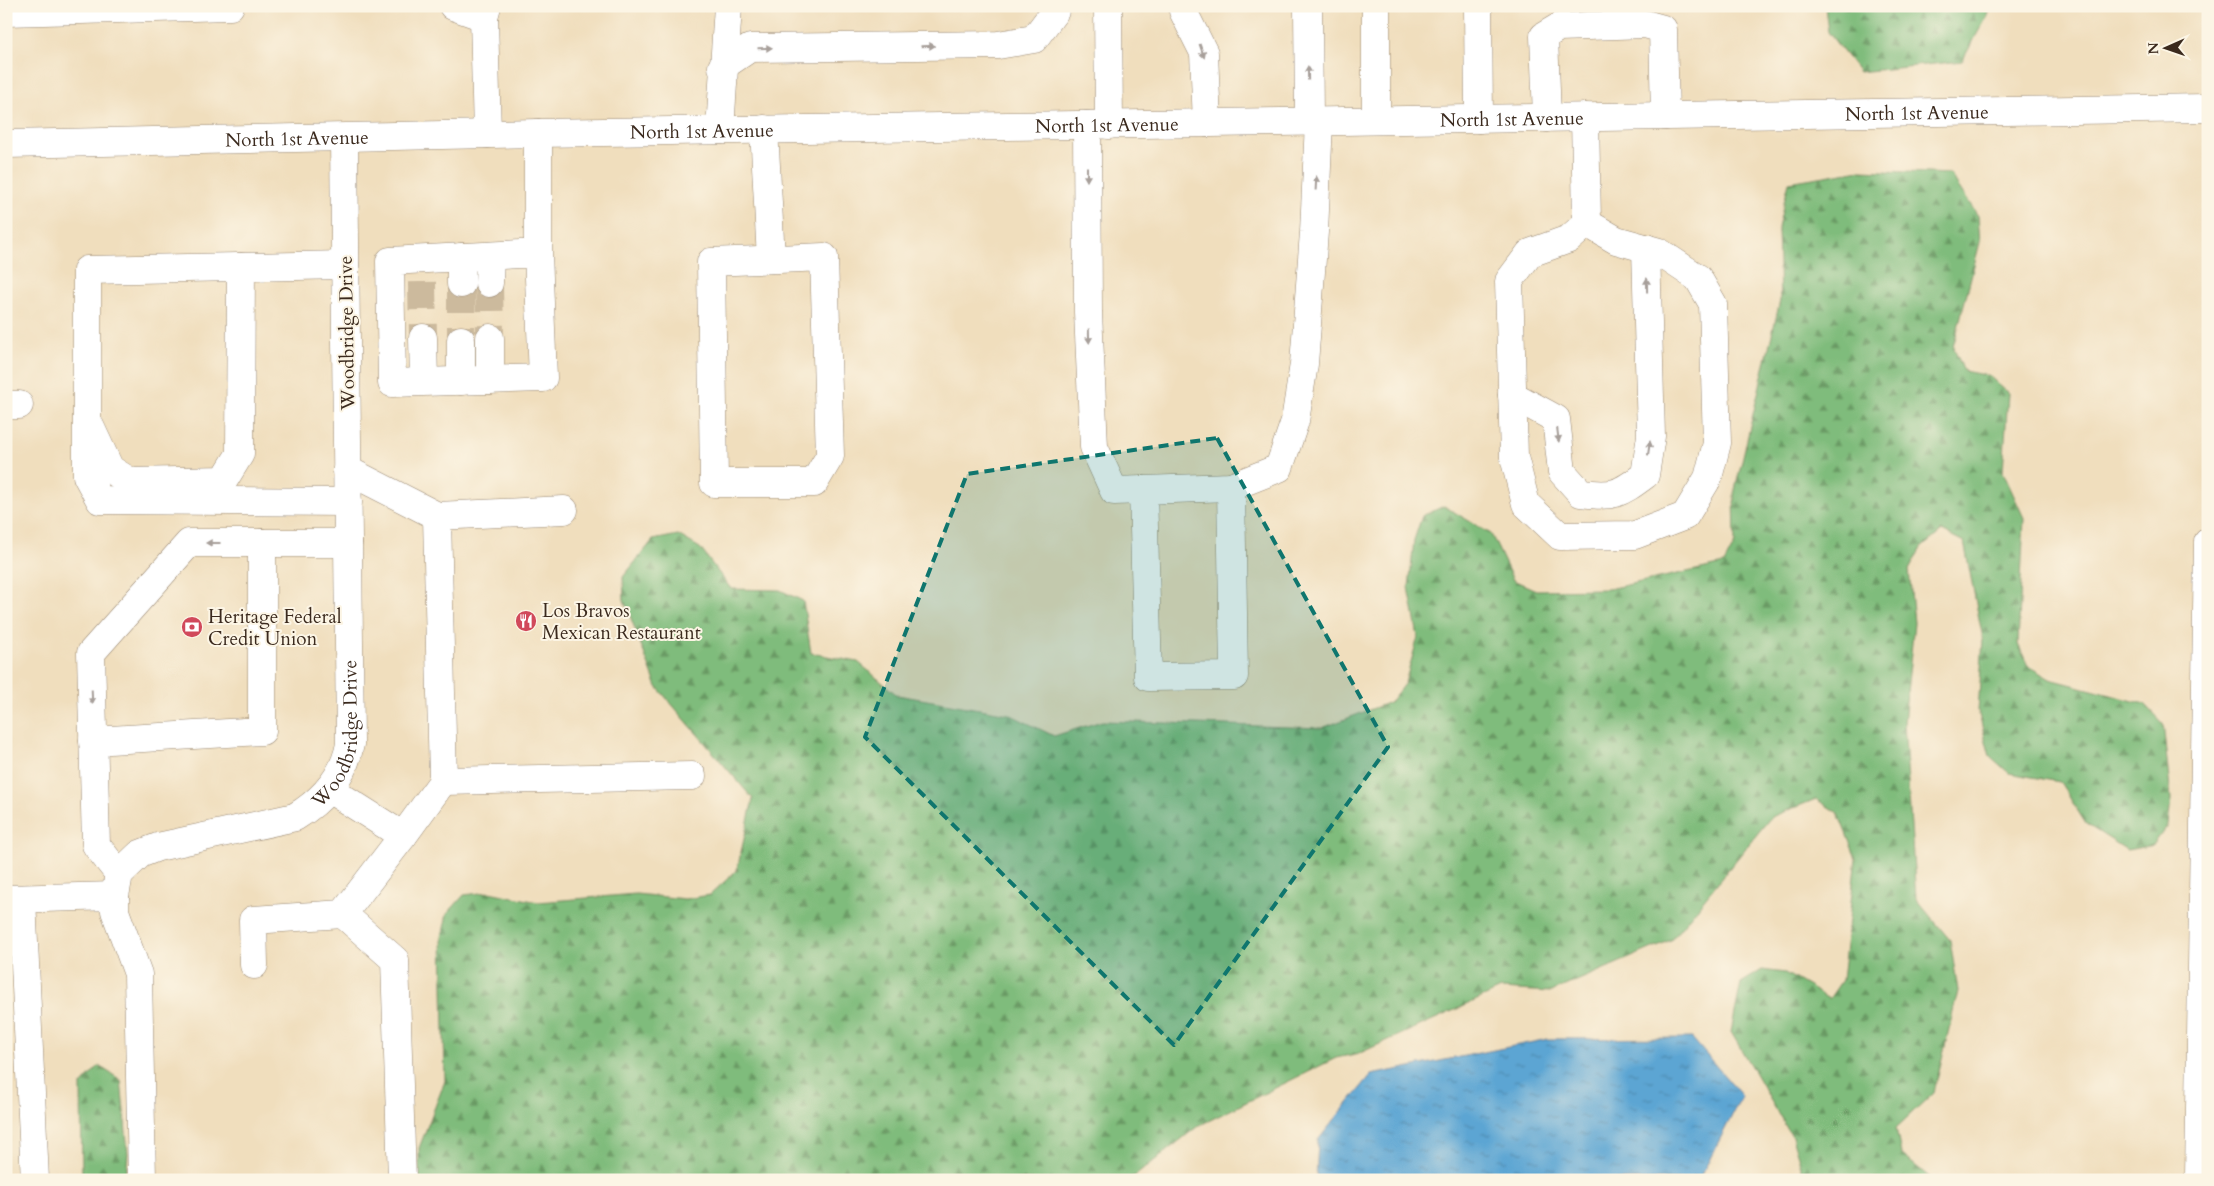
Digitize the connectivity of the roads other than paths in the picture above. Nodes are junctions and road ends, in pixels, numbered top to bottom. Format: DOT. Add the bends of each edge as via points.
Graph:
graph roads {
  1 [pos="230,6"];
  2 [pos="453,6"];
  3 [pos="728,6"];
  4 [pos="1054,6"];
  5 [pos="1108,6"];
  6 [pos="1183,6"];
  7 [pos="1308,6"];
  8 [pos="1376,6"];
  9 [pos="1478,6"];
  10 [pos="6,12"];
  11 [pos="485,12"];
  12 [pos="722,68"];
  13 [pos="2208,108"];
  14 [pos="1664,116"];
  15 [pos="1585,117"];
  16 [pos="1547,118"];
  17 [pos="1479,119"];
  18 [pos="1376,120"];
  19 [pos="1314,122"];
  20 [pos="1207,123"];
  21 [pos="1098,125"];
  22 [pos="720,130"];
  23 [pos="764,130"];
  24 [pos="538,133"];
  25 [pos="487,134"];
  26 [pos="344,138"];
  27 [pos="6,144"];
  28 [pos="1588,224"];
  29 [pos="1646,248"];
  30 [pos="538,253"];
  31 [pos="490,256"];
  32 [pos="771,259"];
  33 [pos="345,265"];
  34 [pos="241,267"];
  35 [pos="489,282"];
  36 [pos="423,338"];
  37 [pos="490,338"];
  38 [pos="461,340"];
  39 [pos="461,380"];
  40 [pos="490,380"];
  41 [pos="424,381"];
  42 [pos="1512,395"];
  43 [pos="87,420"];
  44 [pos="347,470"];
  45 [pos="1230,487"];
  46 [pos="1143,490"];
  47 [pos="348,502"];
  48 [pos="564,510"];
  49 [pos="437,516"];
  50 [pos="2208,542"];
  51 [pos="262,543"];
  52 [pos="348,543"];
  53 [pos="93,741"];
  54 [pos="692,776"];
  55 [pos="443,781"];
  56 [pos="329,789"];
  57 [pos="403,836"];
  58 [pos="117,885"];
  59 [pos="14,899"];
  60 [pos="343,914"];
  61 [pos="254,965"];
  62 [pos="36,1180"];
  63 [pos="142,1180"];
  64 [pos="402,1180"];
  65 [pos="2199,1180"];
  1 -- 10 [label="main road"];
  2 -- 11 [label="main road"];
  3 -- 12 [label="main road"];
  12 -- 4 [label="main road, one-way" via="750,48 998,44 1034,39 1055,11"];
  5 -- 21 [label="main road"];
  6 -- 20 [label="main road, one-way" via="1204,53"];
  19 -- 7 [label="main road, one-way"];
  8 -- 18 [label="main road"];
  9 -- 17 [label="main road"];
  11 -- 25 [label="main road"];
  12 -- 22 [label="main road"];
  13 -- 14 [label="main road, North 1st Avenue"];
  14 -- 15 [label="main road, North 1st Avenue"];
  14 -- 16 [label="main road" via="1663,29 1645,24 1559,27 1544,36"];
  15 -- 16 [label="main road, North 1st Avenue"];
  15 -- 28 [label="main road"];
  16 -- 17 [label="main road, North 1st Avenue"];
  17 -- 18 [label="main road, North 1st Avenue"];
  18 -- 19 [label="main road, North 1st Avenue"];
  19 -- 20 [label="main road, North 1st Avenue"];
  45 -- 19 [label="main road, one-way" via="1279,468 1295,421 1304,364 1314,232"];
  20 -- 21 [label="main road, North 1st Avenue"];
  21 -- 23 [label="main road, North 1st Avenue"];
  21 -- 46 [label="main road, one-way" via="1088,312 1094,447 1114,491"];
  22 -- 23 [label="main road, North 1st Avenue"];
  22 -- 24 [label="main road, North 1st Avenue"];
  23 -- 32 [label="main road"];
  24 -- 25 [label="main road, North 1st Avenue"];
  24 -- 30 [label="main road"];
  25 -- 26 [label="main road, North 1st Avenue"];
  26 -- 27 [label="main road, North 1st Avenue"];
  26 -- 33 [label="main road, Woodbridge Drive"];
  28 -- 29 [label="main road" via="1616,240"];
  28 -- 42 [label="main road" via="1570,239 1530,253 1509,281"];
  42 -- 29 [label="main road, one-way" via="1556,419 1562,472 1581,493 1607,496 1622,491 1645,475 1651,436"];
  29 -- 42 [label="main road" via="1659,252 1698,278 1713,304 1717,443 1708,478 1685,516 1635,535 1560,536 1526,504 1514,457"];
  30 -- 31 [label="main road"];
  30 -- 40 [label="main road" via="543,378"];
  31 -- 35 [label="main road"];
  31 -- 41 [label="main road" via="461,270 422,270 390,261 392,382"];
  32 -- 32 [label="main road" via="711,262 714,483 814,483 830,456 824,258"];
  33 -- 34 [label="main road"];
  33 -- 44 [label="main road, Woodbridge Drive"];
  34 -- 43 [label="main road" via="87,270"];
  34 -- 43 [label="main road" via="240,454 224,480 131,482 110,469"];
  36 -- 41 [label="main road"];
  37 -- 40 [label="main road"];
  38 -- 39 [label="main road"];
  39 -- 40 [label="main road"];
  39 -- 41 [label="main road"];
  43 -- 47 [label="main road" via="87,476 100,500"];
  44 -- 47 [label="main road, Woodbridge Drive"];
  44 -- 49 [label="main road"];
  45 -- 46 [label="main road"];
  45 -- 46 [label="main road" via="1234,676 1148,677"];
  47 -- 52 [label="main road, Woodbridge Drive"];
  48 -- 49 [label="main road"];
  49 -- 55 [label="main road"];
  50 -- 65 [label="main road"];
  51 -- 52 [label="main road"];
  51 -- 53 [label="main road, one-way" via="189,543 91,653"];
  51 -- 53 [label="main road" via="262,732"];
  52 -- 56 [label="main road, Woodbridge Drive" via="350,744 342,770"];
  53 -- 58 [label="main road" via="96,845"];
  54 -- 55 [label="main road"];
  55 -- 57 [label="main road"];
  56 -- 57 [label="main road"];
  56 -- 58 [label="main road, Woodbridge Drive" via="313,806 295,817 158,847 140,854"];
  57 -- 60 [label="main road"];
  58 -- 59 [label="main road"];
  58 -- 63 [label="main road" via="115,911 138,974"];
  59 -- 62 [label="main road"];
  60 -- 61 [label="main road" via="254,920"];
  60 -- 64 [label="main road" via="395,960"];
}
